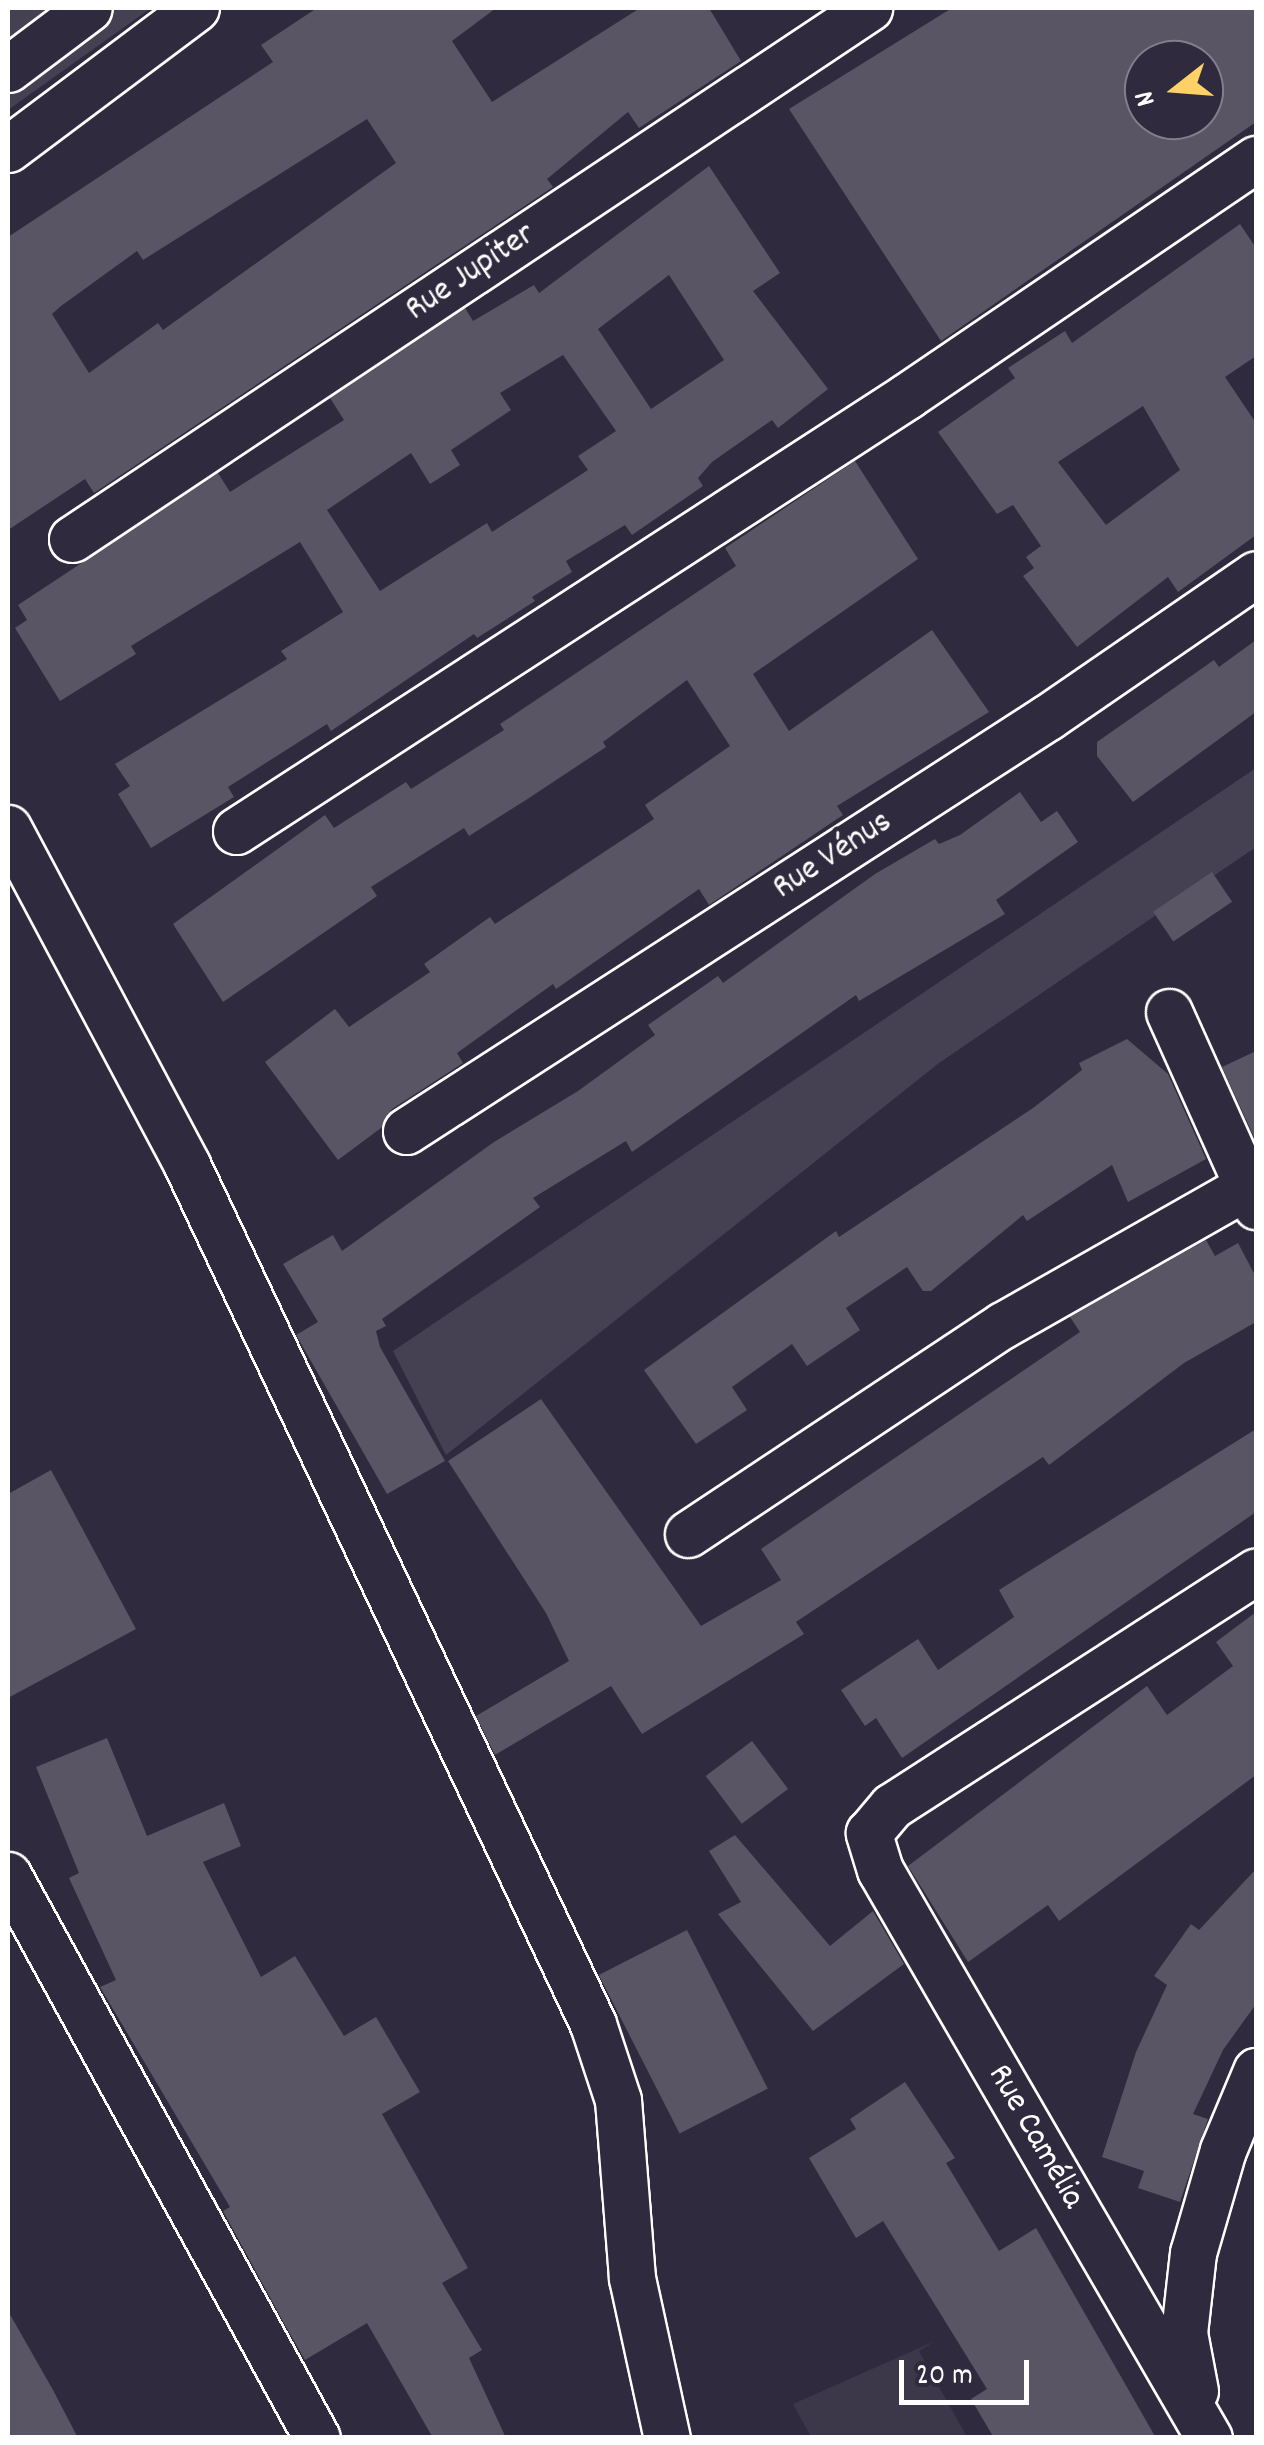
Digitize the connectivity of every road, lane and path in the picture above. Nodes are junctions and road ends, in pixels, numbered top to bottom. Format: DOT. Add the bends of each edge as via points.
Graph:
graph roads {
  1 [pos="89,8"];
  2 [pos="196,8"];
  3 [pos="870,8"];
  4 [pos="8,69"];
  5 [pos="8,150"];
  6 [pos="1256,159"];
  7 [pos="72,538"];
  8 [pos="1256,574"];
  9 [pos="8,828"];
  10 [pos="236,832"];
  11 [pos="1169,1012"];
  12 [pos="406,1131"];
  13 [pos="1253,1190"];
  14 [pos="688,1534"];
  15 [pos="1256,1571"];
  16 [pos="8,1875"];
  17 [pos="1256,2071"];
  18 [pos="1204,2429"];
  19 [pos="316,2438"];
  20 [pos="667,2438"];
  1 -- 4 [label="street"];
  2 -- 5 [label="street"];
  3 -- 7 [label="street, Rue Jupiter"];
  6 -- 10 [label="street" via="907,396"];
  8 -- 12 [label="street, Rue Vénus" via="1048,718"];
  9 -- 20 [label="street" via="187,1165 593,2024 618,2100 632,2278"];
  11 -- 13 [label="street"];
  13 -- 14 [label="street" via="1003,1324"];
  15 -- 18 [label="street, Rue Camélia" via="892,1806 868,1833 880,1870"];
  16 -- 19 [label="street"];
  17 -- 18 [label="street" via="1222,2150 1193,2253 1184,2333"];
}
